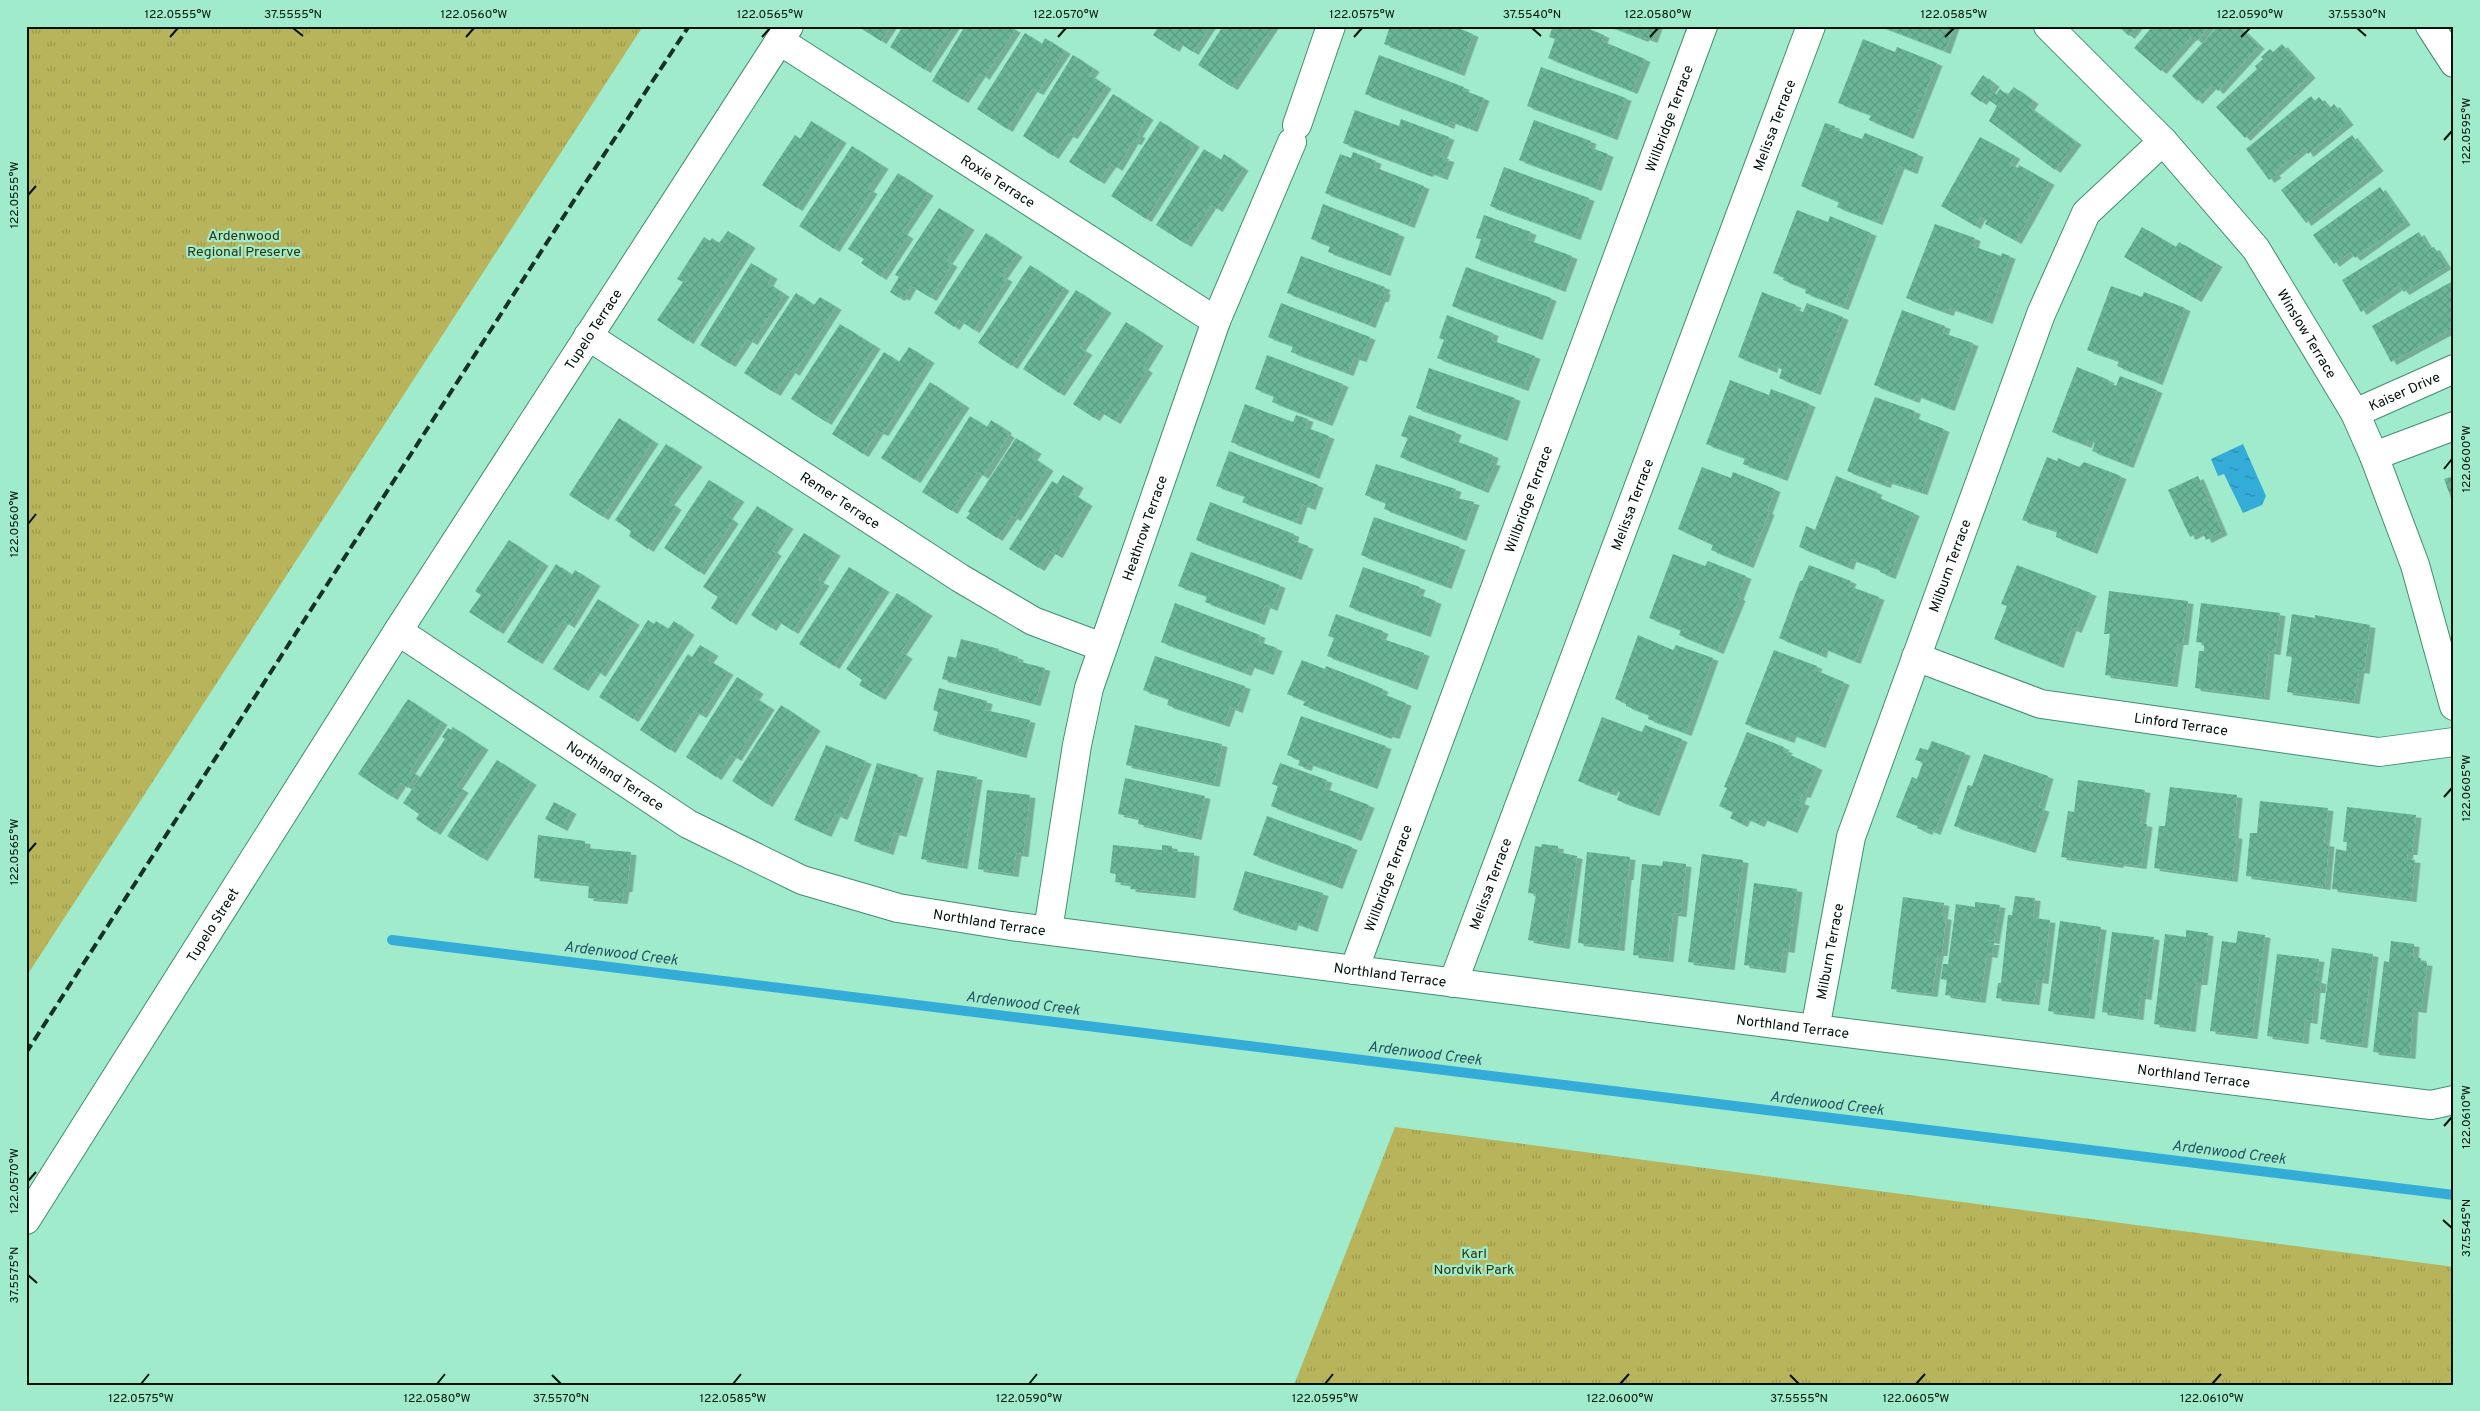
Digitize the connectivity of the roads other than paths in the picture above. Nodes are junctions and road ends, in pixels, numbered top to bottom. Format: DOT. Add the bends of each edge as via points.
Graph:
graph roads {
  1 [pos="1331,26"];
  2 [pos="1703,26"];
  3 [pos="1811,26"];
  4 [pos="2048,26"];
  5 [pos="2430,26"];
  6 [pos="784,34"];
  7 [pos="2454,64"];
  8 [pos="2163,141"];
  9 [pos="1216,321"];
  10 [pos="588,336"];
  11 [pos="2454,369"];
  12 [pos="2355,413"];
  13 [pos="2454,426"];
  14 [pos="2374,456"];
  15 [pos="398,631"];
  16 [pos="1102,647"];
  17 [pos="1916,657"];
  18 [pos="2454,706"];
  19 [pos="2454,742"];
  20 [pos="1048,930"];
  21 [pos="1354,970"];
  22 [pos="1453,983"];
  23 [pos="1815,1029"];
  24 [pos="2454,1100"];
  25 [pos="26,1220"];
  1 -- 9 [label="street, Heathrow Terrace" via="1295,133"];
  2 -- 21 [label="street, Willbridge Terrace"];
  3 -- 22 [label="street, Melissa Terrace"];
  4 -- 8 [label="street, Winslow Terrace"];
  5 -- 7 [label="street"];
  6 -- 9 [label="street, Roxie Terrace"];
  6 -- 10 [label="street, Tupelo Terrace"];
  8 -- 12 [label="street, Winslow Terrace" via="2256,249"];
  8 -- 17 [label="street, Milburn Terrace" via="2086,213 2041,314"];
  9 -- 16 [label="street, Heathrow Terrace"];
  10 -- 15 [label="street, Tupelo Terrace"];
  10 -- 16 [label="street, Remer Terrace" via="960,578 1033,621"];
  11 -- 12 [label="street, Kaiser Drive"];
  12 -- 14 [label="street, Winslow Terrace"];
  13 -- 14 [label="street"];
  14 -- 18 [label="street, Winslow Terrace" via="2415,565"];
  15 -- 20 [label="street, Northland Terrace" via="688,824 802,880 898,908"];
  15 -- 25 [label="street, Tupelo Street"];
  16 -- 20 [label="street, Heathrow Terrace" via="1076,745"];
  17 -- 19 [label="street, Linford Terrace" via="2041,704 2380,752"];
  17 -- 23 [label="street, Milburn Terrace" via="1851,836"];
  20 -- 21 [label="street, Northland Terrace"];
  21 -- 22 [label="street, Northland Terrace"];
  22 -- 23 [label="street, Northland Terrace"];
  23 -- 24 [label="street, Northland Terrace" via="2431,1105"];
}
